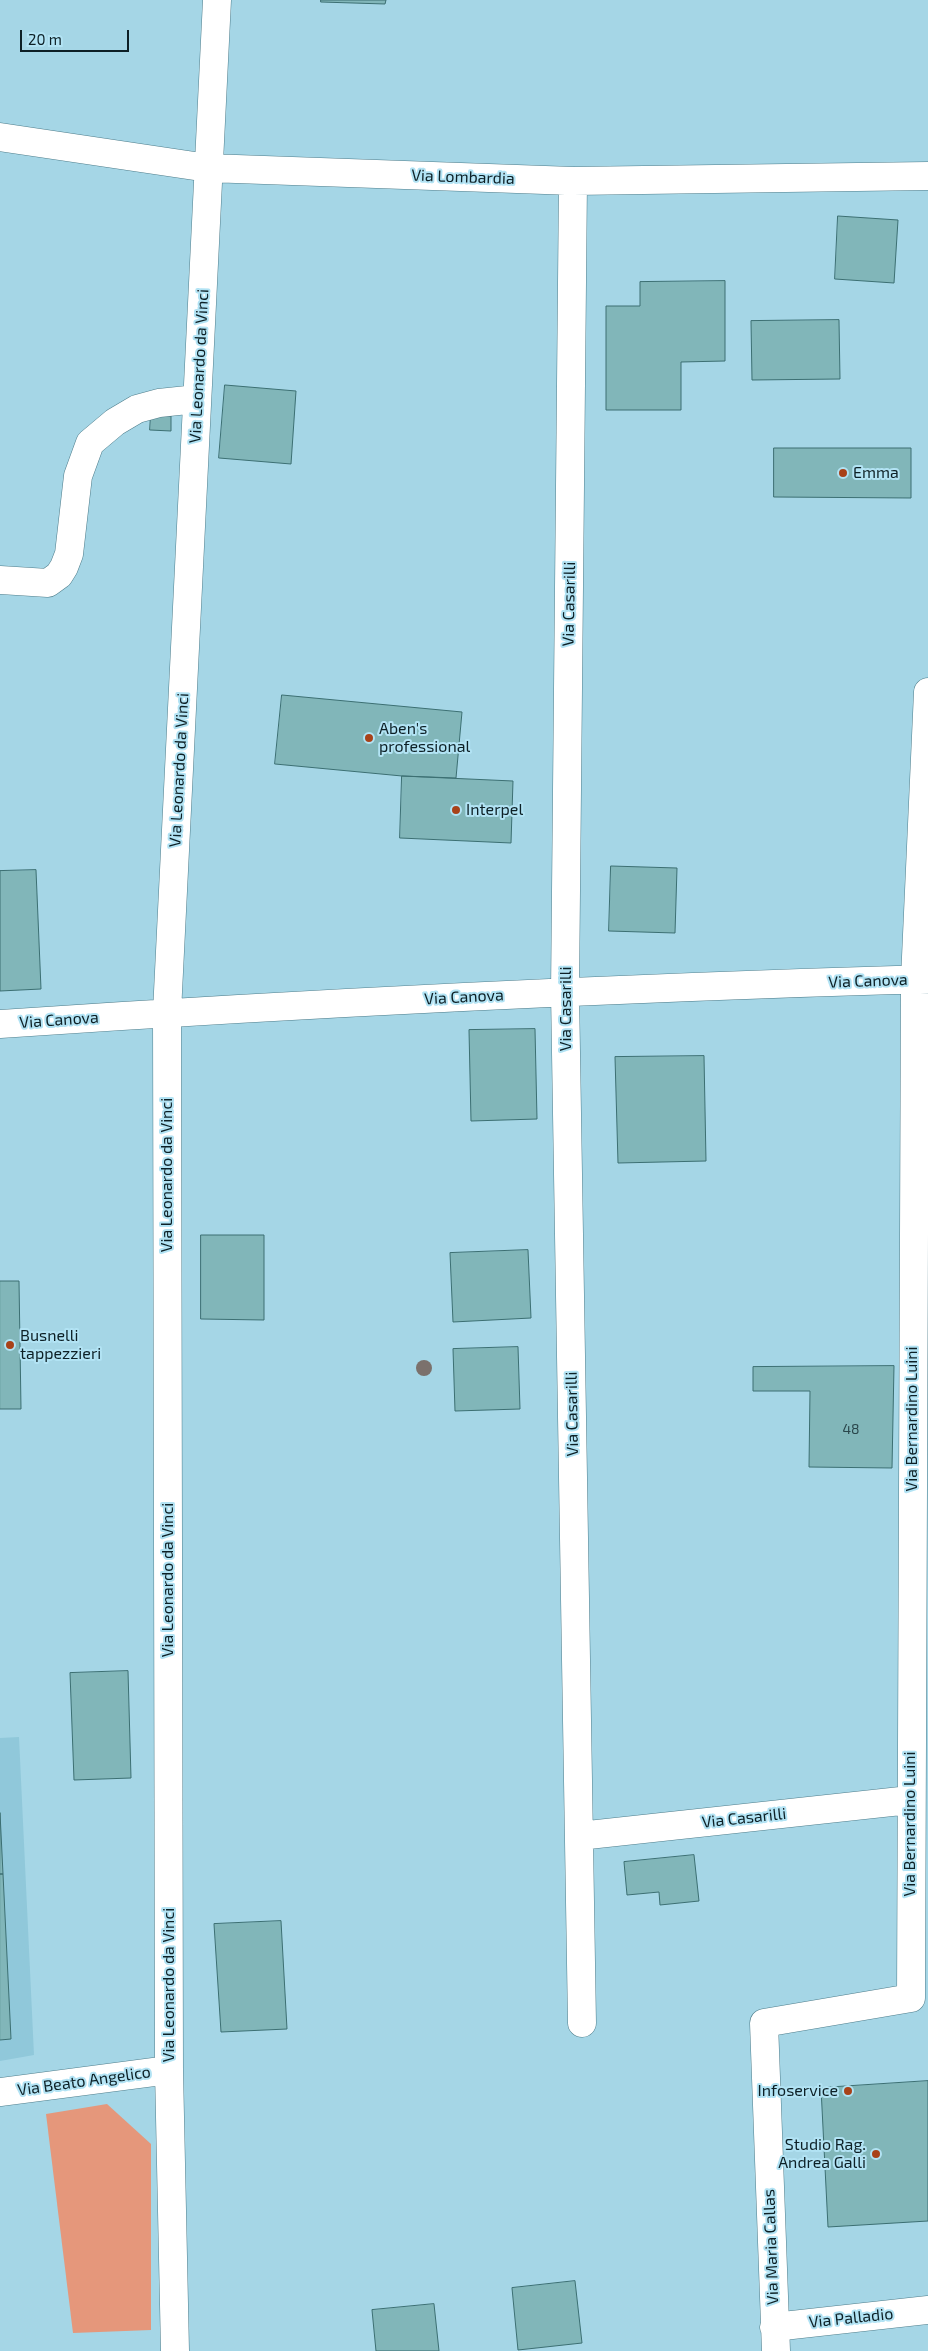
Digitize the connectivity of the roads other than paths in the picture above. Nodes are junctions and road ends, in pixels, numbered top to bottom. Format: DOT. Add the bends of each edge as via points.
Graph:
graph roads {
  1 [pos="217,0"];
  2 [pos="0,137"];
  3 [pos="208,168"];
  4 [pos="928,176"];
  5 [pos="573,181"];
  6 [pos="197,399"];
  7 [pos="0,580"];
  8 [pos="928,692"];
  9 [pos="922,979"];
  10 [pos="565,992"];
  11 [pos="167,1012"];
  12 [pos="0,1024"];
  13 [pos="920,1596"];
  14 [pos="910,1800"];
  15 [pos="579,1836"];
  16 [pos="919,1960"];
  17 [pos="582,2023"];
  18 [pos="764,2023"];
  19 [pos="169,2070"];
  20 [pos="0,2092"];
  21 [pos="928,2310"];
  22 [pos="775,2339"];
  23 [pos="175,2351"];
  1 -- 3 [label="street, Via Leonardo da Vinci"];
  2 -- 3 [label="street, Via Lombardia"];
  3 -- 5 [label="street, Via Lombardia"];
  3 -- 6 [label="street, Via Leonardo da Vinci"];
  4 -- 5 [label="street, Via Lombardia"];
  5 -- 10 [label="street, Via Casarilli"];
  6 -- 7 [label="street" via="137,408 90,443 78,476 69,554 59,575 48,583"];
  6 -- 11 [label="street, Via Leonardo da Vinci"];
  8 -- 9 [label="street, Via Bernardino Luini"];
  9 -- 10 [label="street, Via Canova"];
  9 -- 13 [label="street, Via Bernardino Luini"];
  10 -- 11 [label="street, Via Canova"];
  10 -- 15 [label="street, Via Casarilli"];
  11 -- 12 [label="street, Via Canova"];
  11 -- 19 [label="street, Via Leonardo da Vinci"];
  13 -- 14 [label="street, Via Bernardino Luini"];
  14 -- 15 [label="street, Via Casarilli"];
  14 -- 16 [label="street, Via Bernardino Luini"];
  15 -- 17 [label="street, Via Casarilli"];
  16 -- 18 [label="street, Via Bernardino Luini" via="910,1998"];
  18 -- 22 [label="street, Via Maria Callas"];
  19 -- 20 [label="street, Via Beato Angelico"];
  19 -- 23 [label="street, Via Leonardo da Vinci"];
  21 -- 22 [label="street, Via Palladio"];
}
